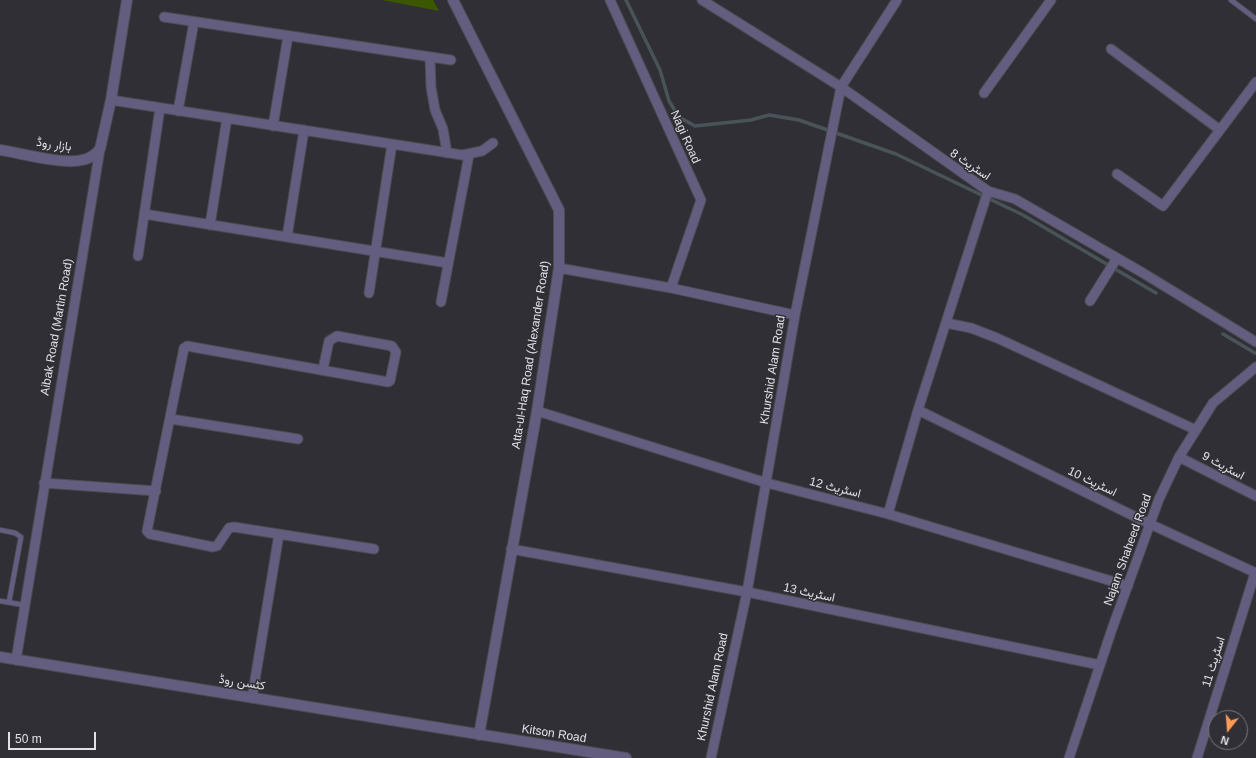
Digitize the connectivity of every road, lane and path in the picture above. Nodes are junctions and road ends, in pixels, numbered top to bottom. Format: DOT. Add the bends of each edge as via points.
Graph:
graph roads {
  1 [pos="127,0"];
  2 [pos="453,0"];
  3 [pos="610,0"];
  4 [pos="702,0"];
  5 [pos="897,0"];
  6 [pos="1051,0"];
  7 [pos="1231,0"];
  8 [pos="164,17"];
  9 [pos="1256,19"];
  10 [pos="194,22"];
  11 [pos="288,36"];
  12 [pos="1111,49"];
  13 [pos="430,58"];
  14 [pos="451,60"];
  15 [pos="1256,82"];
  16 [pos="841,87"];
  17 [pos="984,93"];
  18 [pos="111,100"];
  19 [pos="160,108"];
  20 [pos="178,111"];
  21 [pos="227,118"];
  22 [pos="273,126"];
  23 [pos="304,130"];
  24 [pos="1220,130"];
  25 [pos="493,143"];
  26 [pos="392,144"];
  27 [pos="100,149"];
  28 [pos="0,150"];
  29 [pos="447,153"];
  30 [pos="469,155"];
  31 [pos="1116,174"];
  32 [pos="987,193"];
  33 [pos="144,214"];
  34 [pos="210,225"];
  35 [pos="287,237"];
  36 [pos="376,251"];
  37 [pos="138,256"];
  38 [pos="1116,260"];
  39 [pos="448,263"];
  40 [pos="559,268"];
  41 [pos="671,288"];
  42 [pos="369,293"];
  43 [pos="1090,301"];
  44 [pos="441,302"];
  45 [pos="795,315"];
  46 [pos="946,323"];
  47 [pos="1256,342"];
  48 [pos="323,370"];
  49 [pos="1253,370"];
  50 [pos="918,410"];
  51 [pos="537,411"];
  52 [pos="171,419"];
  53 [pos="1196,430"];
  54 [pos="298,439"];
  55 [pos="1179,456"];
  56 [pos="44,483"];
  57 [pos="767,483"];
  58 [pos="156,491"];
  59 [pos="1256,496"];
  60 [pos="888,514"];
  61 [pos="1150,524"];
  62 [pos="0,530"];
  63 [pos="279,534"];
  64 [pos="374,549"];
  65 [pos="511,549"];
  66 [pos="1255,573"];
  67 [pos="1128,586"];
  68 [pos="747,592"];
  69 [pos="0,601"];
  70 [pos="9,602"];
  71 [pos="24,606"];
  72 [pos="0,657"];
  73 [pos="16,660"];
  74 [pos="1100,665"];
  75 [pos="252,698"];
  76 [pos="479,735"];
  77 [pos="614,757"];
  78 [pos="626,758"];
  79 [pos="711,758"];
  80 [pos="1069,758"];
  81 [pos="1196,758"];
  1 -- 18 [label="street, Aibak Road (Martin Road)"];
  2 -- 40 [label="street, Atta-ul-Haq Road (Alexander Road)" via="559,210"];
  3 -- 41 [label="street, Nagi Road" via="701,200"];
  4 -- 16 [label="street, اسٹریٹ 8"];
  5 -- 16 [label="street, Khurshid Alam Road"];
  6 -- 17 [label="street"];
  7 -- 9 [label="lane"];
  8 -- 10 [label="street"];
  10 -- 11 [label="street"];
  10 -- 20 [label="street"];
  11 -- 13 [label="street"];
  11 -- 22 [label="street"];
  12 -- 24 [label="street"];
  13 -- 14 [label="street"];
  13 -- 29 [label="street" via="435,110 444,129"];
  15 -- 24 [label="street"];
  16 -- 32 [label="street, اسٹریٹ 8"];
  16 -- 45 [label="street, Khurshid Alam Road"];
  18 -- 19 [label="street"];
  18 -- 27 [label="street, Aibak Road (Martin Road)"];
  19 -- 20 [label="street"];
  19 -- 33 [label="street"];
  20 -- 21 [label="street"];
  21 -- 22 [label="street"];
  21 -- 34 [label="street"];
  22 -- 23 [label="street"];
  23 -- 26 [label="street"];
  23 -- 35 [label="street"];
  24 -- 31 [label="street" via="1163,206"];
  25 -- 30 [label="street" via="482,151"];
  26 -- 29 [label="street"];
  26 -- 36 [label="street"];
  27 -- 28 [label="street, بازار روڈ" via="95,155 80,161"];
  27 -- 56 [label="street, Aibak Road (Martin Road)"];
  29 -- 30 [label="street"];
  30 -- 39 [label="street"];
  32 -- 38 [label="street, اسٹریٹ 8" via="1015,199"];
  32 -- 46 [label="street"];
  33 -- 34 [label="street"];
  33 -- 37 [label="street"];
  34 -- 35 [label="street"];
  35 -- 36 [label="street"];
  36 -- 39 [label="street"];
  36 -- 42 [label="street"];
  38 -- 43 [label="street"];
  38 -- 47 [label="street, اسٹریٹ 8"];
  39 -- 44 [label="street"];
  40 -- 41 [label="street"];
  40 -- 51 [label="street, Atta-ul-Haq Road (Alexander Road)"];
  41 -- 45 [label="street"];
  45 -- 57 [label="street, Khurshid Alam Road"];
  46 -- 50 [label="street"];
  46 -- 53 [label="street" via="997,338"];
  48 -- 48 [label="street" via="329,341 337,336 392,346 396,352 388,382"];
  48 -- 52 [label="street" via="187,346 184,348"];
  49 -- 53 [label="street, Najam Shaheed Road" via="1213,404"];
  50 -- 60 [label="street"];
  50 -- 61 [label="street, اسٹریٹ 10"];
  51 -- 57 [label="street, اسٹریٹ 12"];
  51 -- 65 [label="street, Atta-ul-Haq Road (Alexander Road)"];
  52 -- 54 [label="street"];
  52 -- 58 [label="street"];
  53 -- 55 [label="street, Najam Shaheed Road"];
  55 -- 59 [label="street, اسٹریٹ 9"];
  55 -- 61 [label="street, Najam Shaheed Road" via="1158,499"];
  56 -- 58 [label="street"];
  56 -- 71 [label="street, Aibak Road (Martin Road)"];
  57 -- 60 [label="street, اسٹریٹ 12"];
  57 -- 68 [label="street, Khurshid Alam Road"];
  58 -- 63 [label="street" via="147,531 150,534 213,547 217,546 229,528"];
  60 -- 67 [label="street, اسٹریٹ 12"];
  61 -- 66 [label="street, اسٹریٹ 10"];
  61 -- 67 [label="street, Najam Shaheed Road"];
  62 -- 70 [label="lane" via="15,533 20,537"];
  63 -- 64 [label="street"];
  63 -- 75 [label="street"];
  65 -- 68 [label="street, اسٹریٹ 13"];
  65 -- 76 [label="street, Atta-ul-Haq Road (Alexander Road)"];
  66 -- 81 [label="street, اسٹریٹ 11"];
  67 -- 74 [label="street, Najam Shaheed Road"];
  68 -- 74 [label="street, اسٹریٹ 13"];
  68 -- 79 [label="street, Khurshid Alam Road"];
  69 -- 70 [label="lane"];
  70 -- 71 [label="lane"];
  71 -- 73 [label="street, Aibak Road (Martin Road)"];
  72 -- 73 [label="street, کٹسن روڈ"];
  73 -- 75 [label="street, کٹسن روڈ"];
  74 -- 80 [label="street, Najam Shaheed Road"];
  75 -- 76 [label="street, کٹسن روڈ"];
  76 -- 77 [label="street, Kitson Road"];
  77 -- 78 [label="street, Kitson Road"];
}
